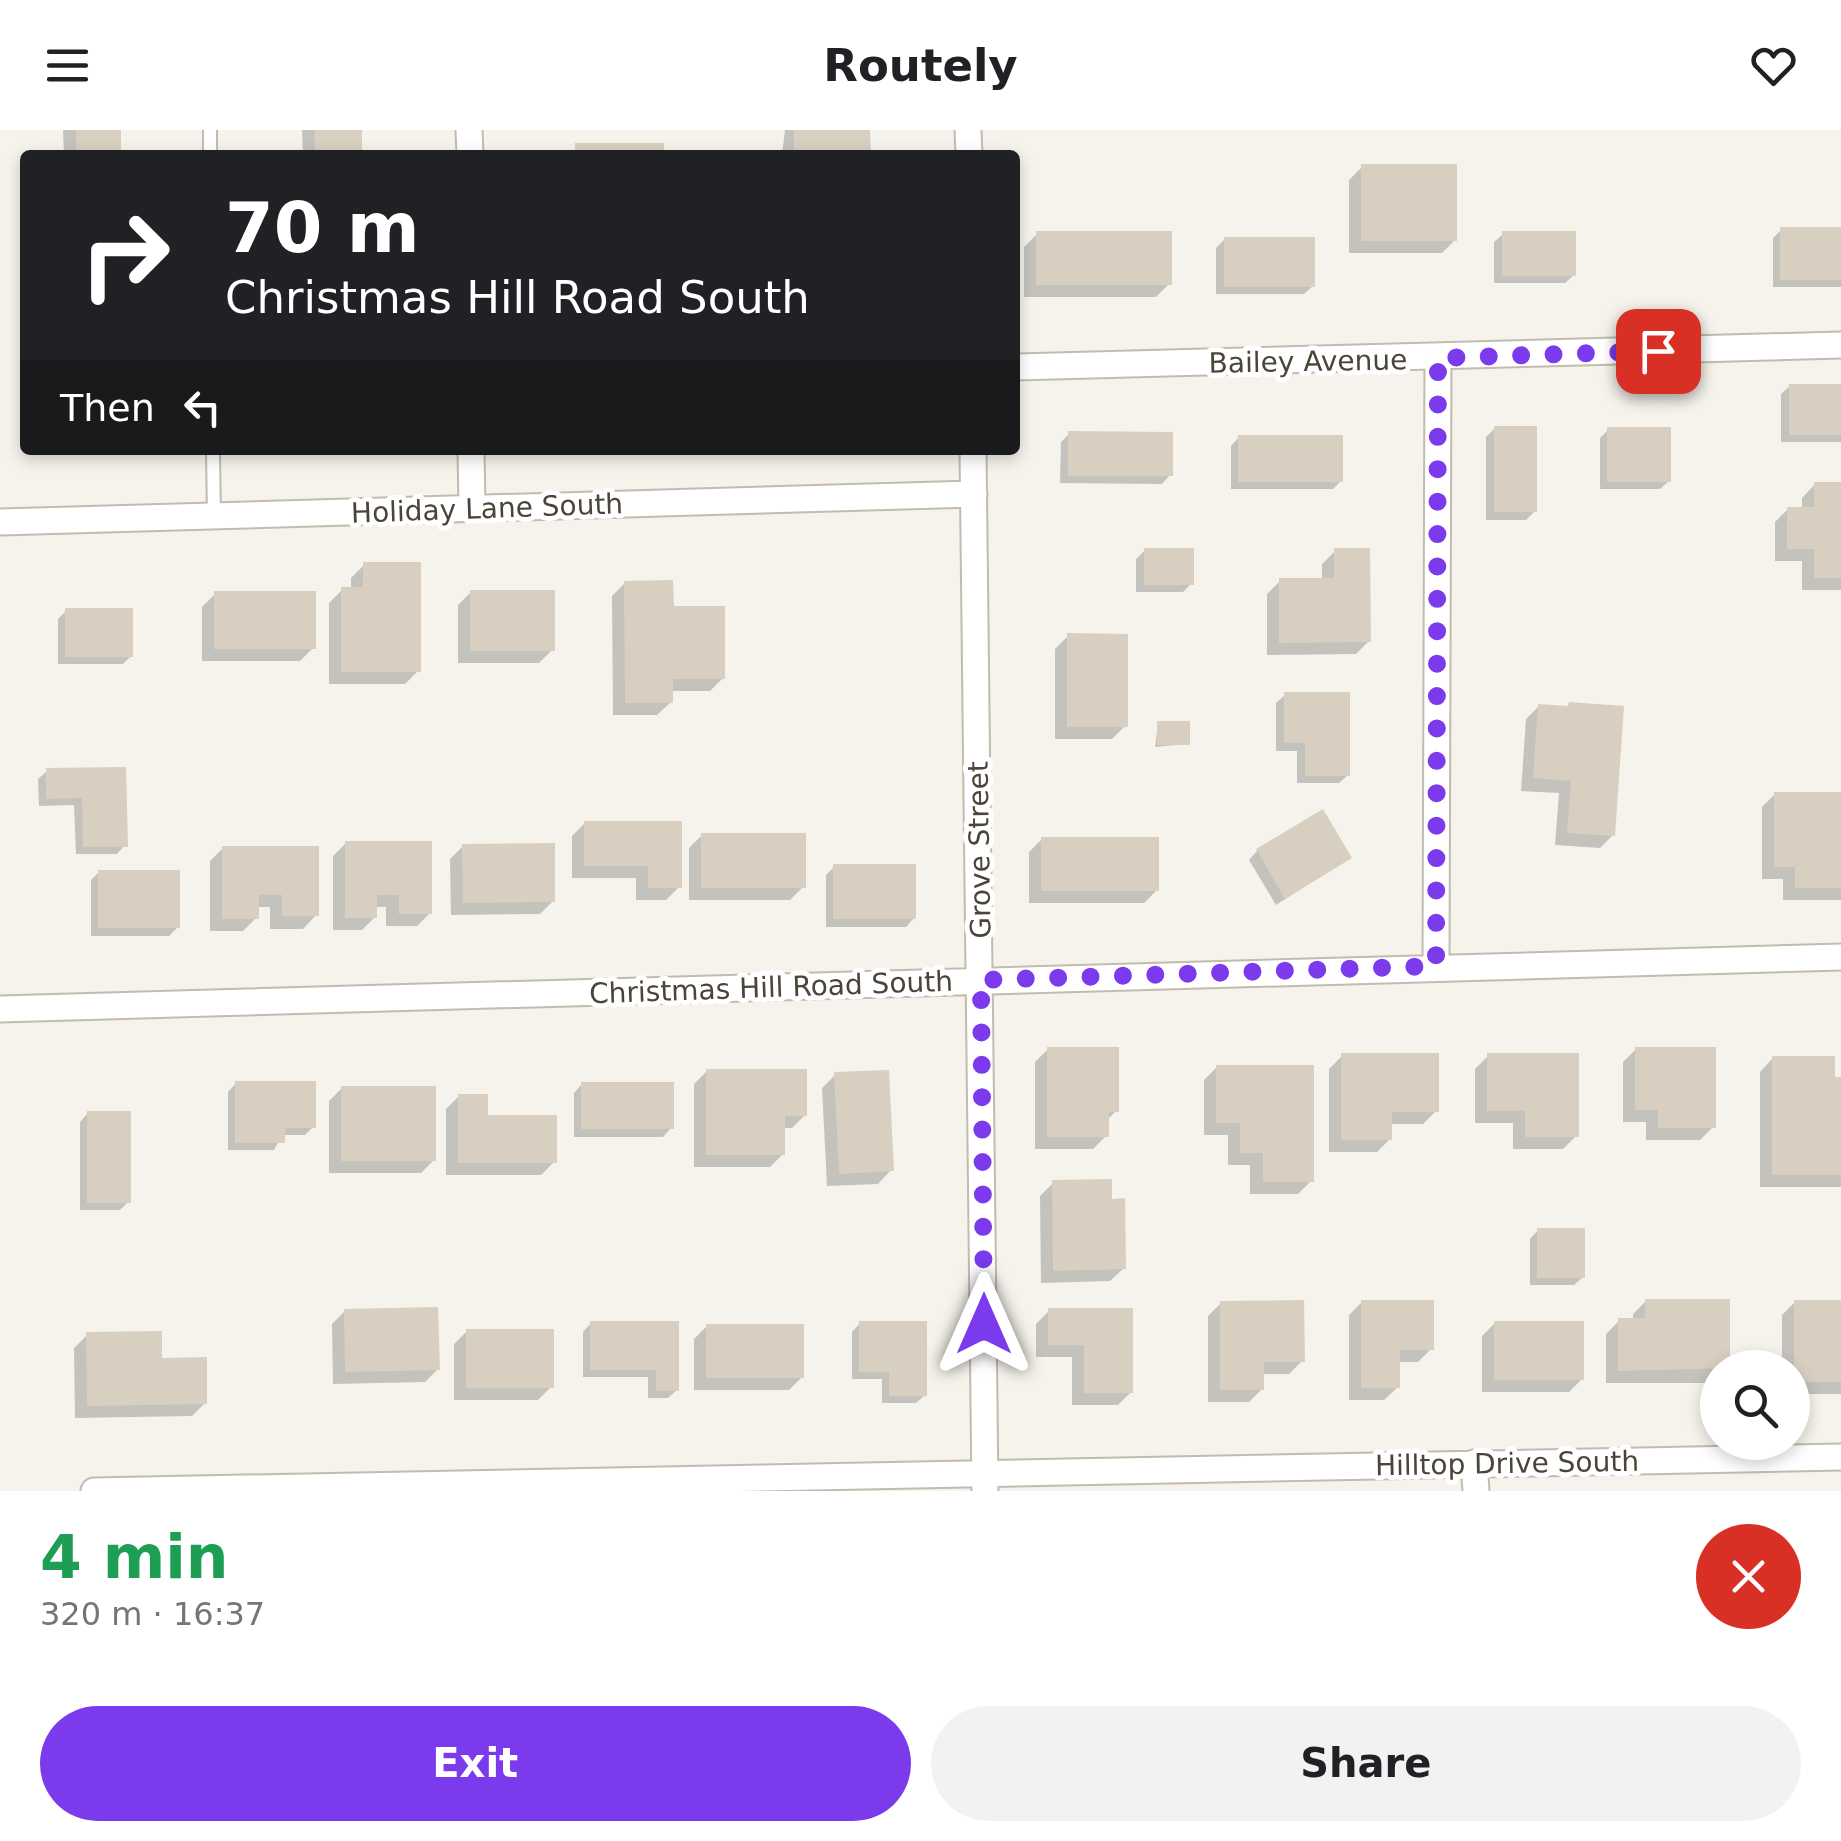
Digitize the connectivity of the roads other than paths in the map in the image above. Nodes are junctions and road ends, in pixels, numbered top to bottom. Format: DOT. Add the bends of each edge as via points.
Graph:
graph roads {
  1 [pos="1841,345"];
  2 [pos="1438,358"];
  3 [pos="1020,367"];
  4 [pos="213,455"];
  5 [pos="472,455"];
  6 [pos="973,455"];
  7 [pos="974,494"];
  8 [pos="472,508"];
  9 [pos="214,518"];
  10 [pos="0,522"];
  11 [pos="1841,957"];
  12 [pos="1436,966"];
  13 [pos="981,980"];
  14 [pos="0,1008"];
  15 [pos="1841,1458"];
  16 [pos="1474,1463"];
  17 [pos="985,1483"];
  18 [pos="94,1491"];
  19 [pos="1476,1491"];
  1 -- 2 [label="street, Bailey Avenue"];
  2 -- 3 [label="street, Bailey Avenue"];
  2 -- 12 [label="street"];
  4 -- 9 [label="lane"];
  5 -- 8 [label="street"];
  6 -- 7 [label="street, Grove Street"];
  7 -- 8 [label="street, Holiday Lane South"];
  7 -- 13 [label="street, Grove Street"];
  8 -- 9 [label="street, Holiday Lane South"];
  9 -- 10 [label="street, Holiday Lane South"];
  11 -- 12 [label="street, Christmas Hill Road South"];
  12 -- 13 [label="street, Christmas Hill Road South"];
  13 -- 14 [label="street, Christmas Hill Road South"];
  13 -- 17 [label="street, Grove Street"];
  15 -- 16 [label="street, Hilltop Drive South"];
  16 -- 17 [label="street, Hilltop Drive South"];
  16 -- 19 [label="street"];
  17 -- 18 [label="street, Hilltop Drive South"];
}
